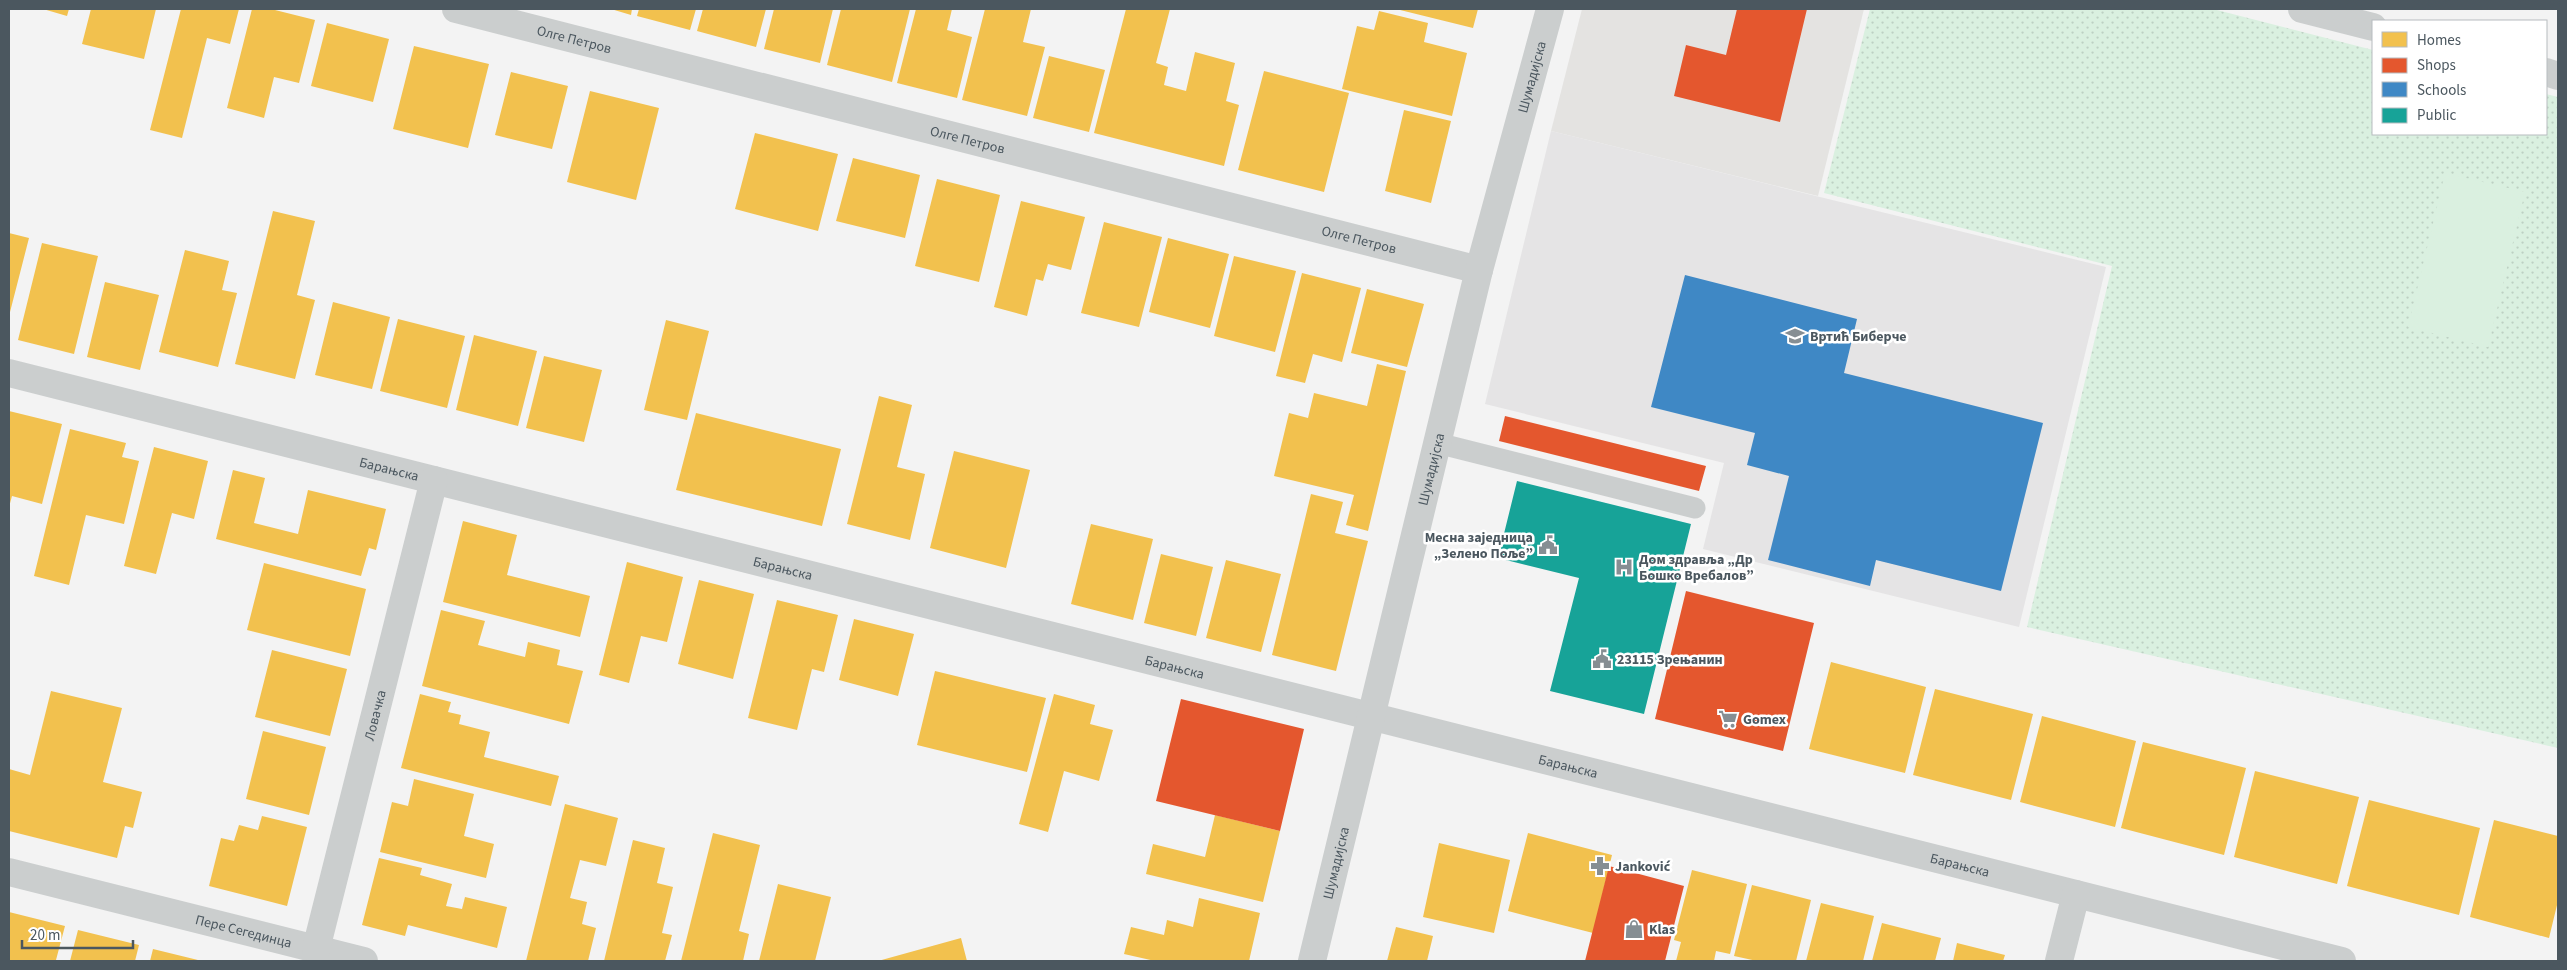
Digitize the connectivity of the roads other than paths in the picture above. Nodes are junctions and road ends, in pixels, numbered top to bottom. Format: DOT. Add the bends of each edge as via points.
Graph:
graph roads {
  1 [pos="456,9"];
  2 [pos="1550,9"];
  3 [pos="2302,9"];
  4 [pos="2372,27"];
  5 [pos="1479,270"];
  6 [pos="9,373"];
  7 [pos="1437,443"];
  8 [pos="434,480"];
  9 [pos="1695,508"];
  10 [pos="1371,715"];
  11 [pos="9,872"];
  12 [pos="2076,894"];
  13 [pos="316,949"];
  14 [pos="364,961"];
  15 [pos="1312,961"];
  16 [pos="2059,961"];
  17 [pos="2342,961"];
  1 -- 5 [label="street, Олге Петров"];
  2 -- 5 [label="street, Шумадијска"];
  3 -- 4 [label="street"];
  5 -- 7 [label="street, Шумадијска"];
  6 -- 8 [label="street, Барањска"];
  7 -- 9 [label="lane"];
  7 -- 10 [label="street, Шумадијска"];
  8 -- 10 [label="street, Барањска"];
  8 -- 13 [label="street, Ловачка"];
  10 -- 12 [label="street, Барањска"];
  10 -- 15 [label="street, Шумадијска"];
  11 -- 13 [label="street, Пере Сегединца"];
  12 -- 16 [label="street"];
  12 -- 17 [label="street, Барањска"];
  13 -- 14 [label="street, Пере Сегединца"];
}
